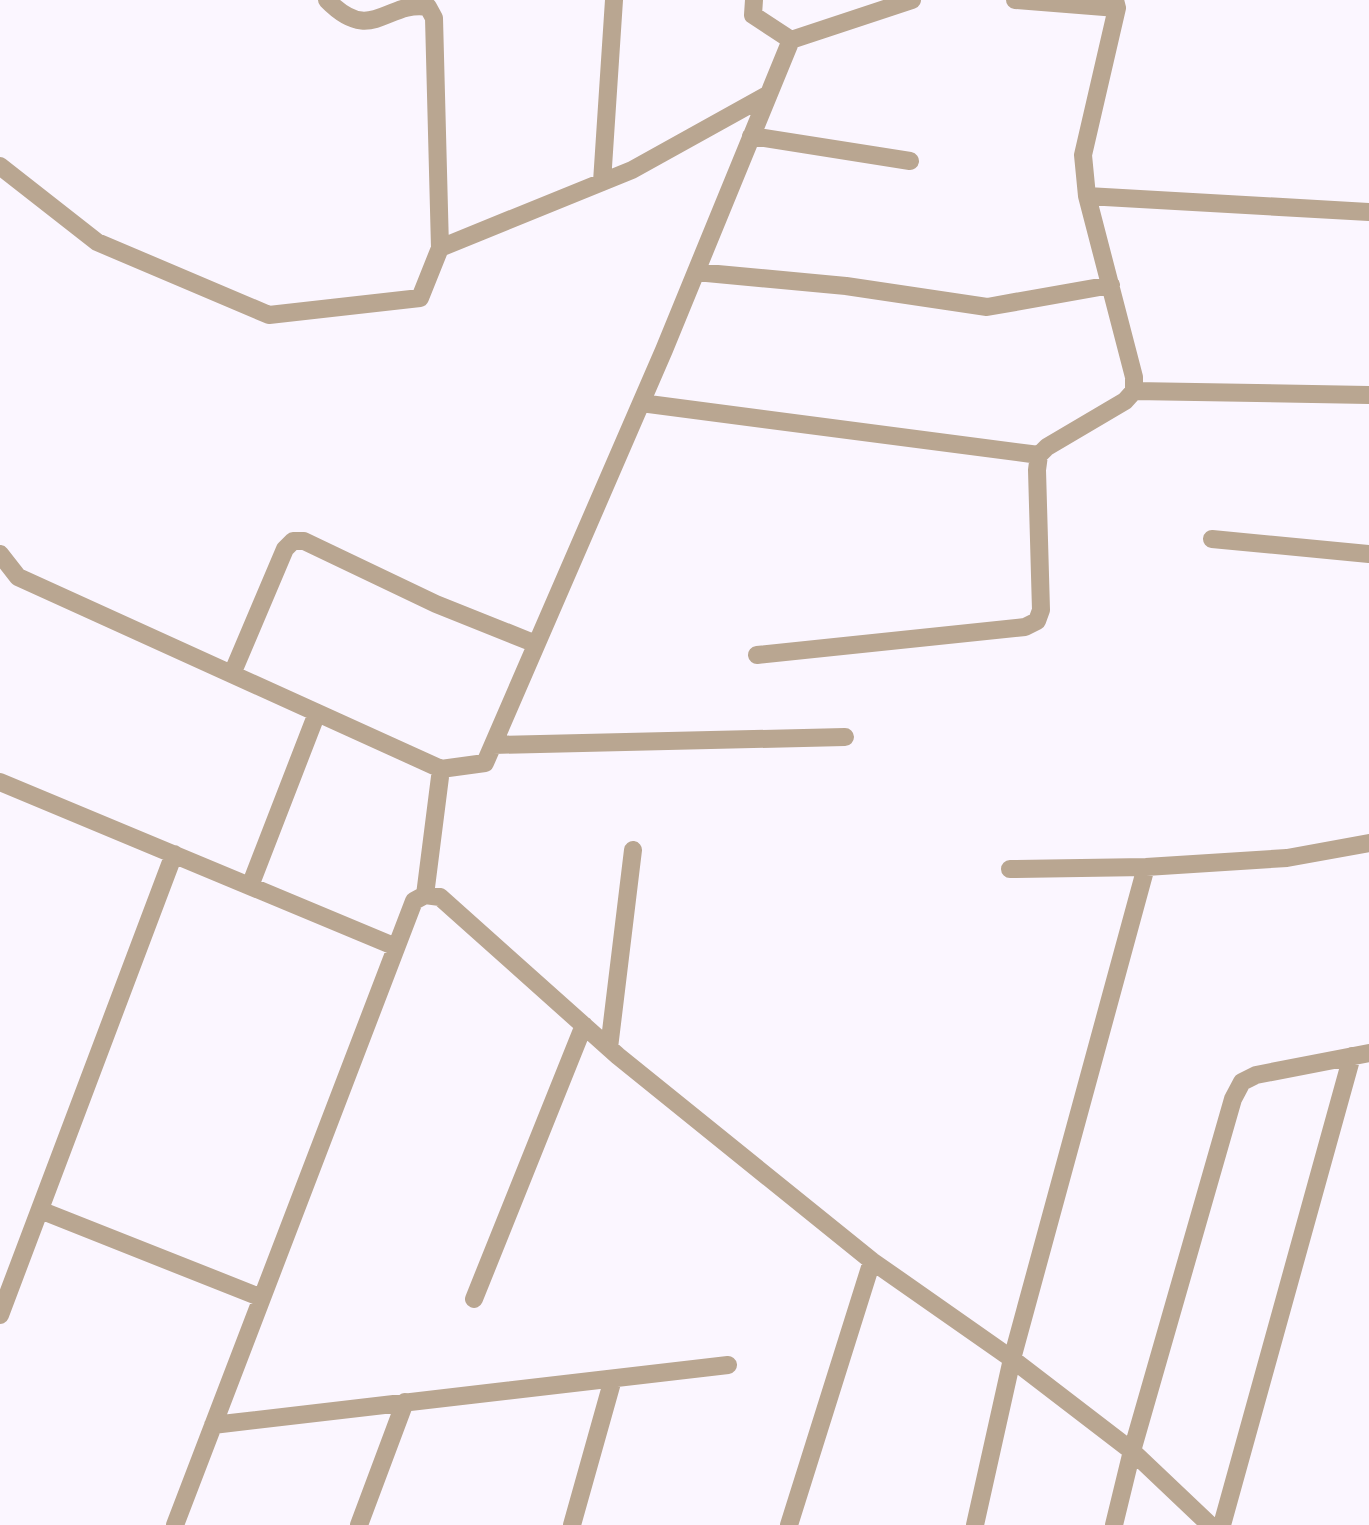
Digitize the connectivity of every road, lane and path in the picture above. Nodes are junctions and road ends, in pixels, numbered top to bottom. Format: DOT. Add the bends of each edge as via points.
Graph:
graph roads {
  1 [pos="327,0"];
  2 [pos="614,0"];
  3 [pos="754,0"];
  4 [pos="912,0"];
  5 [pos="1015,0"];
  6 [pos="1116,4"];
  7 [pos="791,39"];
  8 [pos="769,94"];
  9 [pos="751,136"];
  10 [pos="910,161"];
  11 [pos="0,166"];
  12 [pos="602,182"];
  13 [pos="1087,196"];
  14 [pos="1369,212"];
  15 [pos="440,248"];
  16 [pos="696,272"];
  17 [pos="1111,285"];
  18 [pos="1134,391"];
  19 [pos="1369,395"];
  20 [pos="640,403"];
  21 [pos="1039,455"];
  22 [pos="1212,539"];
  23 [pos="0,554"];
  24 [pos="1369,554"];
  25 [pos="536,644"];
  26 [pos="757,655"];
  27 [pos="232,675"];
  28 [pos="317,713"];
  29 [pos="845,737"];
  30 [pos="493,745"];
  31 [pos="441,769"];
  32 [pos="0,782"];
  33 [pos="1369,843"];
  34 [pos="633,849"];
  35 [pos="174,854"];
  36 [pos="1146,867"];
  37 [pos="1010,869"];
  38 [pos="250,886"];
  39 [pos="426,895"];
  40 [pos="396,947"];
  41 [pos="584,1025"];
  42 [pos="609,1048"];
  43 [pos="1361,1055"];
  44 [pos="40,1210"];
  45 [pos="872,1261"];
  46 [pos="262,1298"];
  47 [pos="474,1299"];
  48 [pos="0,1315"];
  49 [pos="1012,1359"];
  50 [pos="728,1365"];
  51 [pos="613,1378"];
  52 [pos="405,1402"];
  53 [pos="213,1425"];
  54 [pos="1132,1451"];
  55 [pos="175,1525"];
  56 [pos="359,1525"];
  57 [pos="572,1525"];
  58 [pos="789,1525"];
  59 [pos="975,1525"];
  60 [pos="1114,1525"];
  61 [pos="1210,1525"];
  62 [pos="1222,1525"];
  1 -- 15 [label="street" via="351,19 365,20 417,3 428,7 435,18"];
  2 -- 12 [label="street"];
  3 -- 7 [label="street" via="753,15"];
  4 -- 7 [label="street"];
  5 -- 6 [label="street"];
  6 -- 13 [label="street" via="1083,155"];
  7 -- 8 [label="street"];
  8 -- 9 [label="street"];
  8 -- 12 [label="street" via="632,170"];
  9 -- 10 [label="street"];
  9 -- 16 [label="street"];
  11 -- 15 [label="street" via="96,242 269,315 420,298"];
  12 -- 15 [label="street"];
  13 -- 14 [label="street"];
  13 -- 17 [label="street"];
  16 -- 17 [label="street" via="846,286 987,307"];
  16 -- 20 [label="street"];
  17 -- 18 [label="street"];
  18 -- 19 [label="street"];
  18 -- 21 [label="street" via="1125,401"];
  20 -- 21 [label="street"];
  20 -- 25 [label="street"];
  21 -- 26 [label="street" via="1041,610 1037,621 1025,627"];
  22 -- 24 [label="street"];
  23 -- 27 [label="street" via="18,577"];
  25 -- 27 [label="street" via="436,604 304,541 293,541 285,549"];
  25 -- 30 [label="street"];
  27 -- 28 [label="street"];
  28 -- 31 [label="street"];
  28 -- 38 [label="street"];
  29 -- 30 [label="street"];
  30 -- 31 [label="street" via="484,763"];
  31 -- 39 [label="street"];
  32 -- 35 [label="street"];
  33 -- 36 [label="street" via="1287,858"];
  34 -- 42 [label="street"];
  35 -- 38 [label="street"];
  35 -- 44 [label="street"];
  36 -- 37 [label="street"];
  36 -- 49 [label="street"];
  38 -- 40 [label="street"];
  39 -- 40 [label="street" via="414,901"];
  39 -- 41 [label="street" via="440,897"];
  40 -- 46 [label="street"];
  41 -- 42 [label="street"];
  41 -- 47 [label="street"];
  42 -- 45 [label="street"];
  43 -- 54 [label="street" via="1256,1075 1242,1082 1233,1099"];
  43 -- 62 [label="street"];
  44 -- 46 [label="street"];
  44 -- 48 [label="street"];
  45 -- 49 [label="street"];
  45 -- 58 [label="street"];
  46 -- 53 [label="street"];
  49 -- 54 [label="street"];
  49 -- 59 [label="street"];
  50 -- 51 [label="street"];
  51 -- 52 [label="street"];
  51 -- 57 [label="street"];
  52 -- 53 [label="street"];
  52 -- 56 [label="street"];
  53 -- 55 [label="street"];
  54 -- 60 [label="street"];
  54 -- 61 [label="street"];
}
